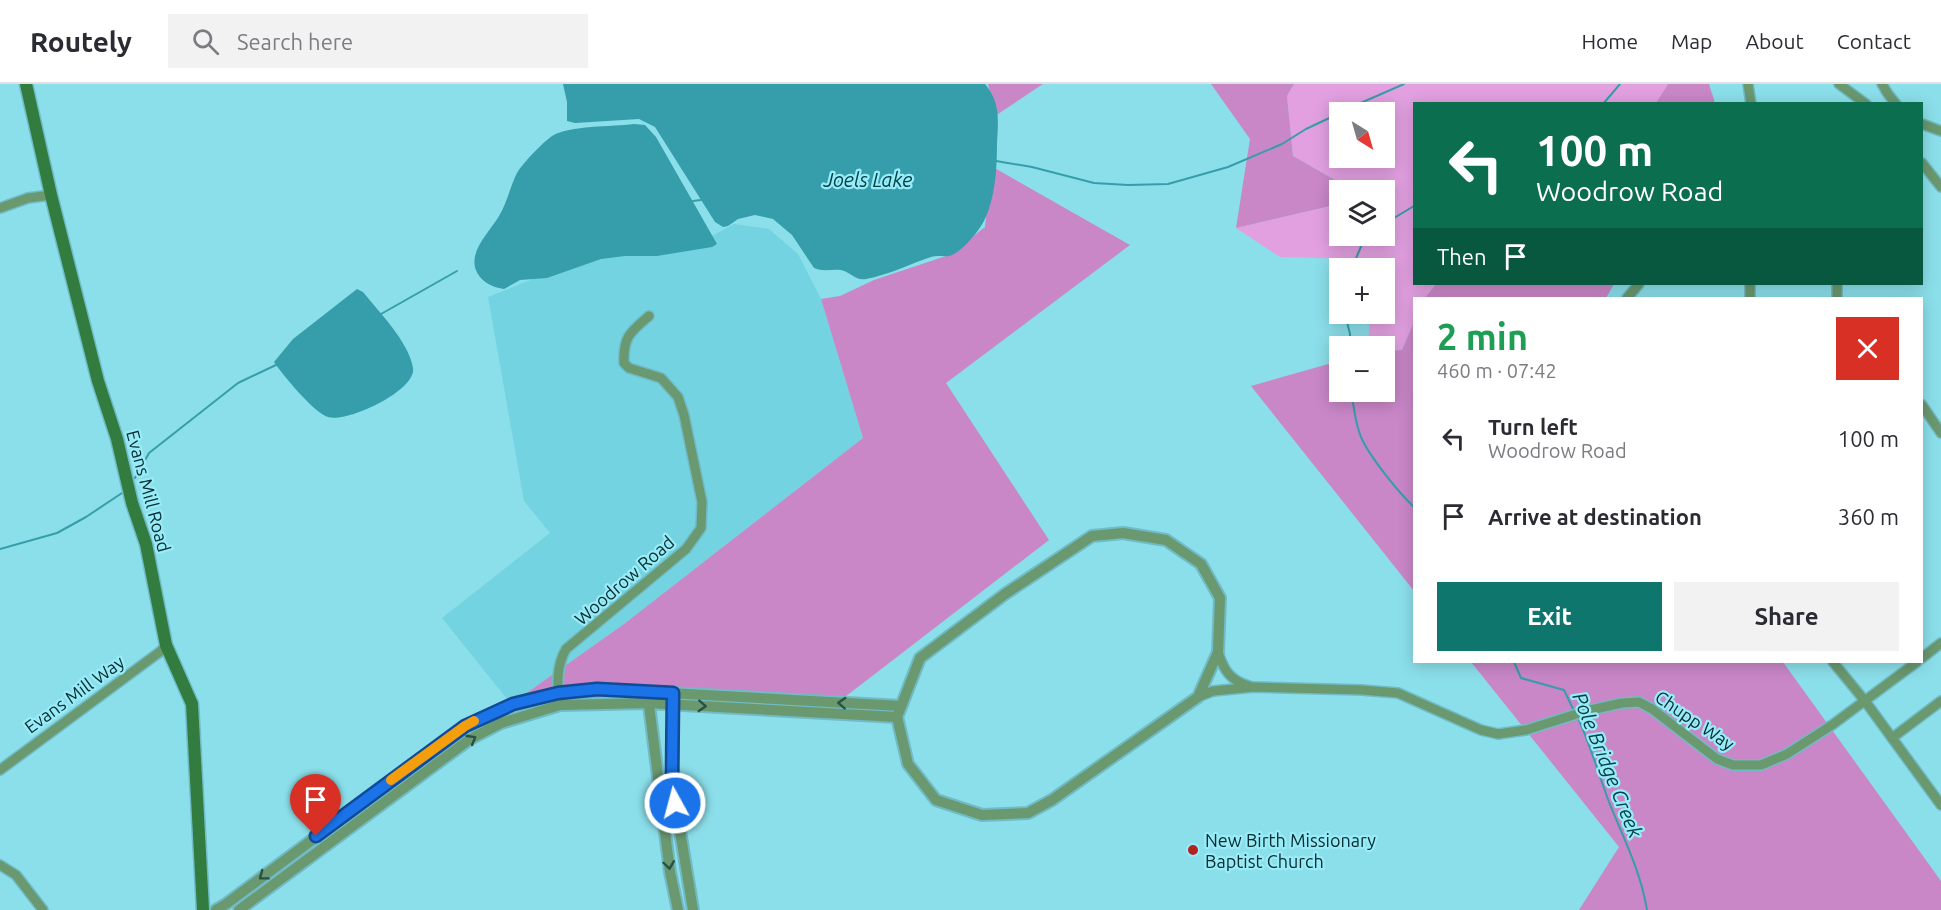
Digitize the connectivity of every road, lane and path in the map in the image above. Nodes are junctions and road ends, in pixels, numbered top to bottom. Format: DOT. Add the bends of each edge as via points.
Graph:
graph roads {
  1 [pos="26,84"];
  2 [pos="1748,84"];
  3 [pos="1839,84"];
  4 [pos="1882,84"];
  5 [pos="1751,102"];
  6 [pos="1863,102"];
  7 [pos="1894,102"];
  8 [pos="1923,124"];
  9 [pos="1941,131"];
  10 [pos="1923,164"];
  11 [pos="1941,187"];
  12 [pos="51,195"];
  13 [pos="0,208"];
  14 [pos="1638,285"];
  15 [pos="1628,297"];
  16 [pos="649,316"];
  17 [pos="1923,406"];
  18 [pos="1941,433"];
  19 [pos="1941,644"];
  20 [pos="166,645"];
  21 [pos="1218,652"];
  22 [pos="1923,655"];
  23 [pos="1834,663"];
  24 [pos="1912,663"];
  25 [pos="1254,687"];
  26 [pos="648,691"];
  27 [pos="558,693"];
  28 [pos="1198,697"];
  29 [pos="673,699"];
  30 [pos="1865,701"];
  31 [pos="1941,701"];
  32 [pos="647,703"];
  33 [pos="560,705"];
  34 [pos="899,711"];
  35 [pos="1892,738"];
  36 [pos="0,770"];
  37 [pos="1941,805"];
  38 [pos="0,865"];
  39 [pos="43,910"];
  40 [pos="203,910"];
  41 [pos="216,910"];
  42 [pos="239,910"];
  43 [pos="678,910"];
  44 [pos="693,910"];
  1 -- 12 [label="main road, Evans Mill Road"];
  2 -- 5 [label="street"];
  3 -- 6 [label="street"];
  4 -- 7 [label="street"];
  8 -- 9 [label="street"];
  10 -- 11 [label="street"];
  12 -- 13 [label="street"];
  12 -- 20 [label="main road, Evans Mill Road" via="98,381 146,544"];
  14 -- 15 [label="street"];
  16 -- 27 [label="street, Woodrow Road" via="623,344 624,363 661,378 678,397 702,502 701,528 686,549 566,649 559,660"];
  17 -- 18 [label="street"];
  19 -- 22 [label="street, Chupp Way"];
  20 -- 36 [label="street, Evans Mill Way"];
  20 -- 40 [label="main road, Evans Mill Road" via="192,704"];
  21 -- 25 [label="street" via="1224,670 1237,682"];
  21 -- 28 [label="street"];
  21 -- 34 [label="street" via="1220,598 1201,564 1166,540 1123,533 1092,536 1005,594 920,658"];
  23 -- 30 [label="street"];
  24 -- 30 [label="street, Chupp Way"];
  25 -- 28 [label="street, Chupp Way" via="1213,691"];
  25 -- 30 [label="street, Chupp Way" via="1398,693 1498,734 1639,702 1717,759 1732,765 1761,765 1787,754"];
  26 -- 27 [label="street" via="597,689"];
  26 -- 29 [label="street"];
  26 -- 32 [label="street"];
  27 -- 33 [label="street, Woodrow Road"];
  27 -- 41 [label="street, one-way" via="513,704 465,726"];
  28 -- 34 [label="street" via="1028,813 982,815 936,800 908,764"];
  29 -- 32 [label="street"];
  29 -- 34 [label="street"];
  29 -- 44 [label="street" via="672,782"];
  30 -- 35 [label="street"];
  31 -- 35 [label="street"];
  32 -- 33 [label="street"];
  32 -- 43 [label="street, one-way"];
  42 -- 33 [label="street, one-way" via="470,739 501,723"];
  35 -- 37 [label="street"];
  38 -- 39 [label="street" via="16,875"];
}
